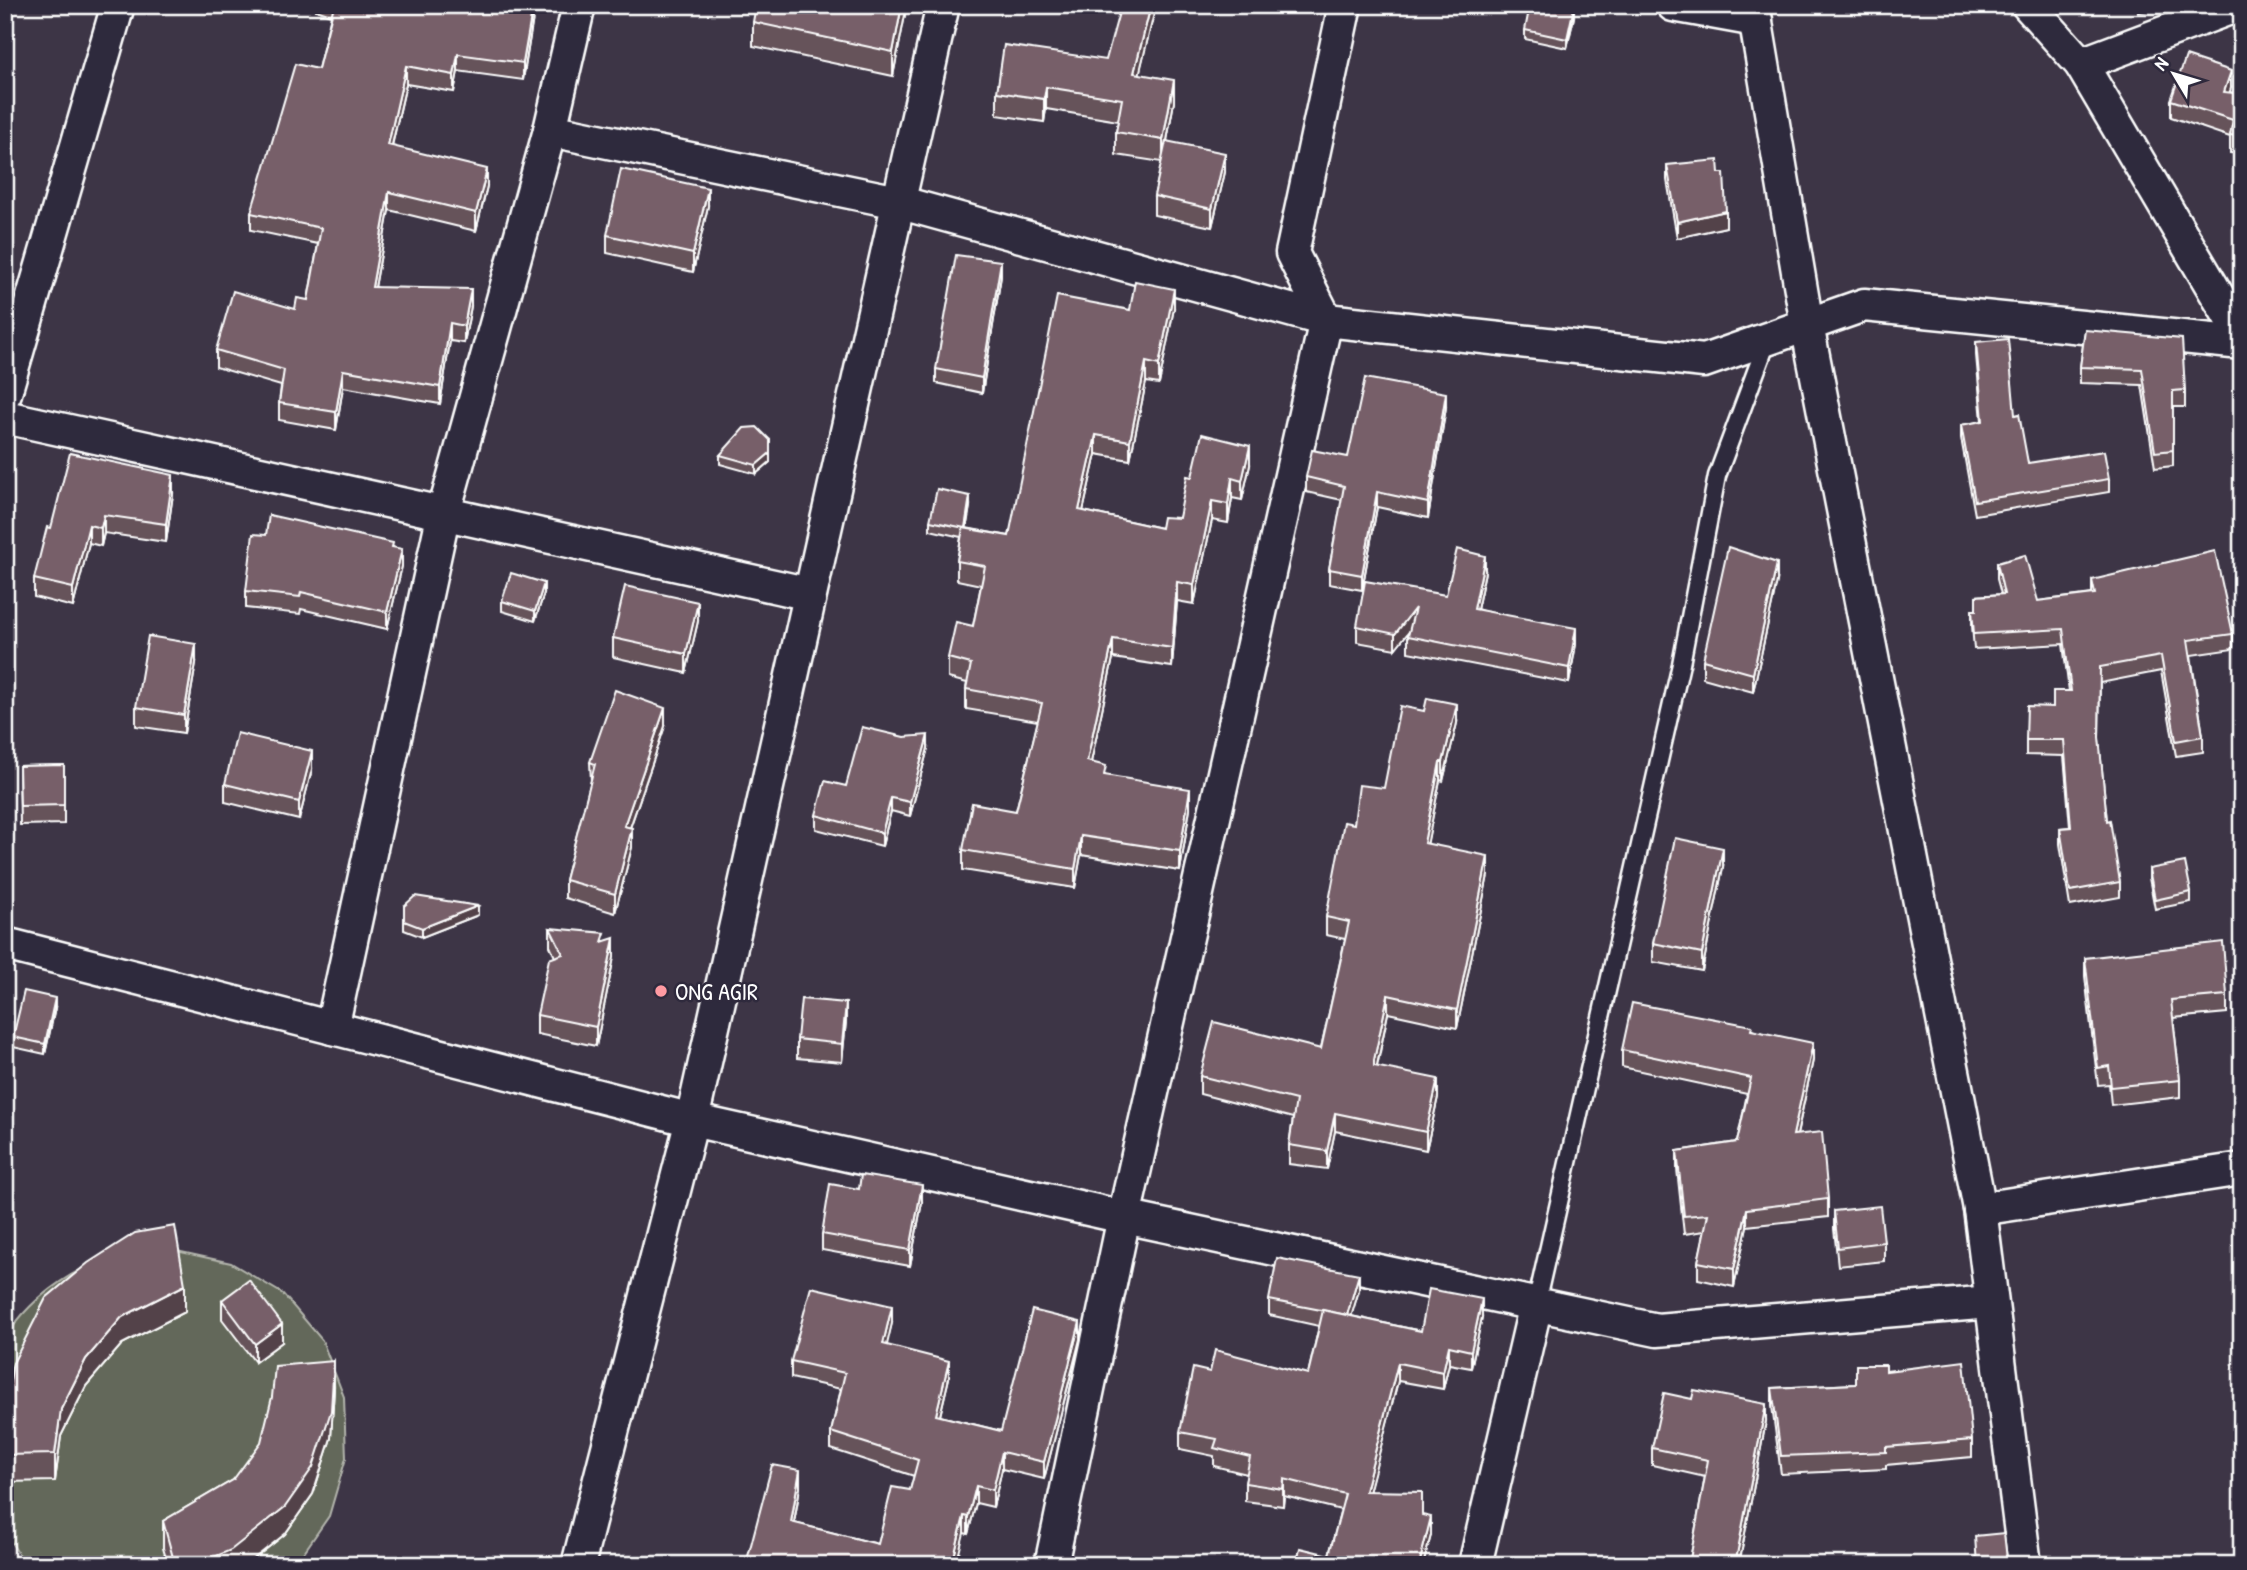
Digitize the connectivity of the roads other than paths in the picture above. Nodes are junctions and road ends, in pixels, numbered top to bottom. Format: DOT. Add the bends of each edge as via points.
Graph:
graph roads {
  1 [pos="117,5"];
  2 [pos="579,5"];
  3 [pos="943,5"];
  4 [pos="1345,5"];
  5 [pos="1673,5"];
  6 [pos="2028,5"];
  7 [pos="2238,5"];
  8 [pos="1755,12"];
  9 [pos="2081,64"];
  10 [pos="550,130"];
  11 [pos="898,202"];
  12 [pos="1326,320"];
  13 [pos="1807,325"];
  14 [pos="2242,337"];
  15 [pos="1768,339"];
  16 [pos="2242,343"];
  17 [pos="5,393"];
  18 [pos="5,417"];
  19 [pos="444,512"];
  20 [pos="810,594"];
  21 [pos="5,944"];
  22 [pos="332,1028"];
  23 [pos="692,1119"];
  24 [pos="2242,1168"];
  25 [pos="1980,1209"];
  26 [pos="1124,1217"];
  27 [pos="1992,1302"];
  28 [pos="1535,1304"];
  29 [pos="578,1565"];
  30 [pos="1051,1565"];
  31 [pos="1475,1565"];
  32 [pos="2025,1565"];
  1 -- 17 [label="street"];
  2 -- 10 [label="street"];
  3 -- 11 [label="street"];
  4 -- 12 [label="street" via="1292,253"];
  5 -- 8 [label="street"];
  6 -- 9 [label="street"];
  7 -- 9 [label="street"];
  8 -- 13 [label="street"];
  9 -- 14 [label="street"];
  10 -- 11 [label="street"];
  10 -- 19 [label="street"];
  11 -- 12 [label="street"];
  11 -- 20 [label="street"];
  12 -- 15 [label="street" via="1704,361"];
  12 -- 26 [label="street"];
  13 -- 15 [label="street"];
  13 -- 16 [label="street" via="1864,305"];
  13 -- 25 [label="street"];
  15 -- 28 [label="lane" via="1717,476 1681,664"];
  18 -- 19 [label="street"];
  19 -- 20 [label="street"];
  19 -- 22 [label="street"];
  20 -- 23 [label="street"];
  21 -- 22 [label="street"];
  22 -- 23 [label="street"];
  23 -- 26 [label="street"];
  23 -- 29 [label="street"];
  24 -- 25 [label="street"];
  25 -- 27 [label="street"];
  26 -- 28 [label="street"];
  26 -- 30 [label="street"];
  27 -- 28 [label="street" via="1657,1329"];
  27 -- 32 [label="street"];
  28 -- 31 [label="street"];
}
